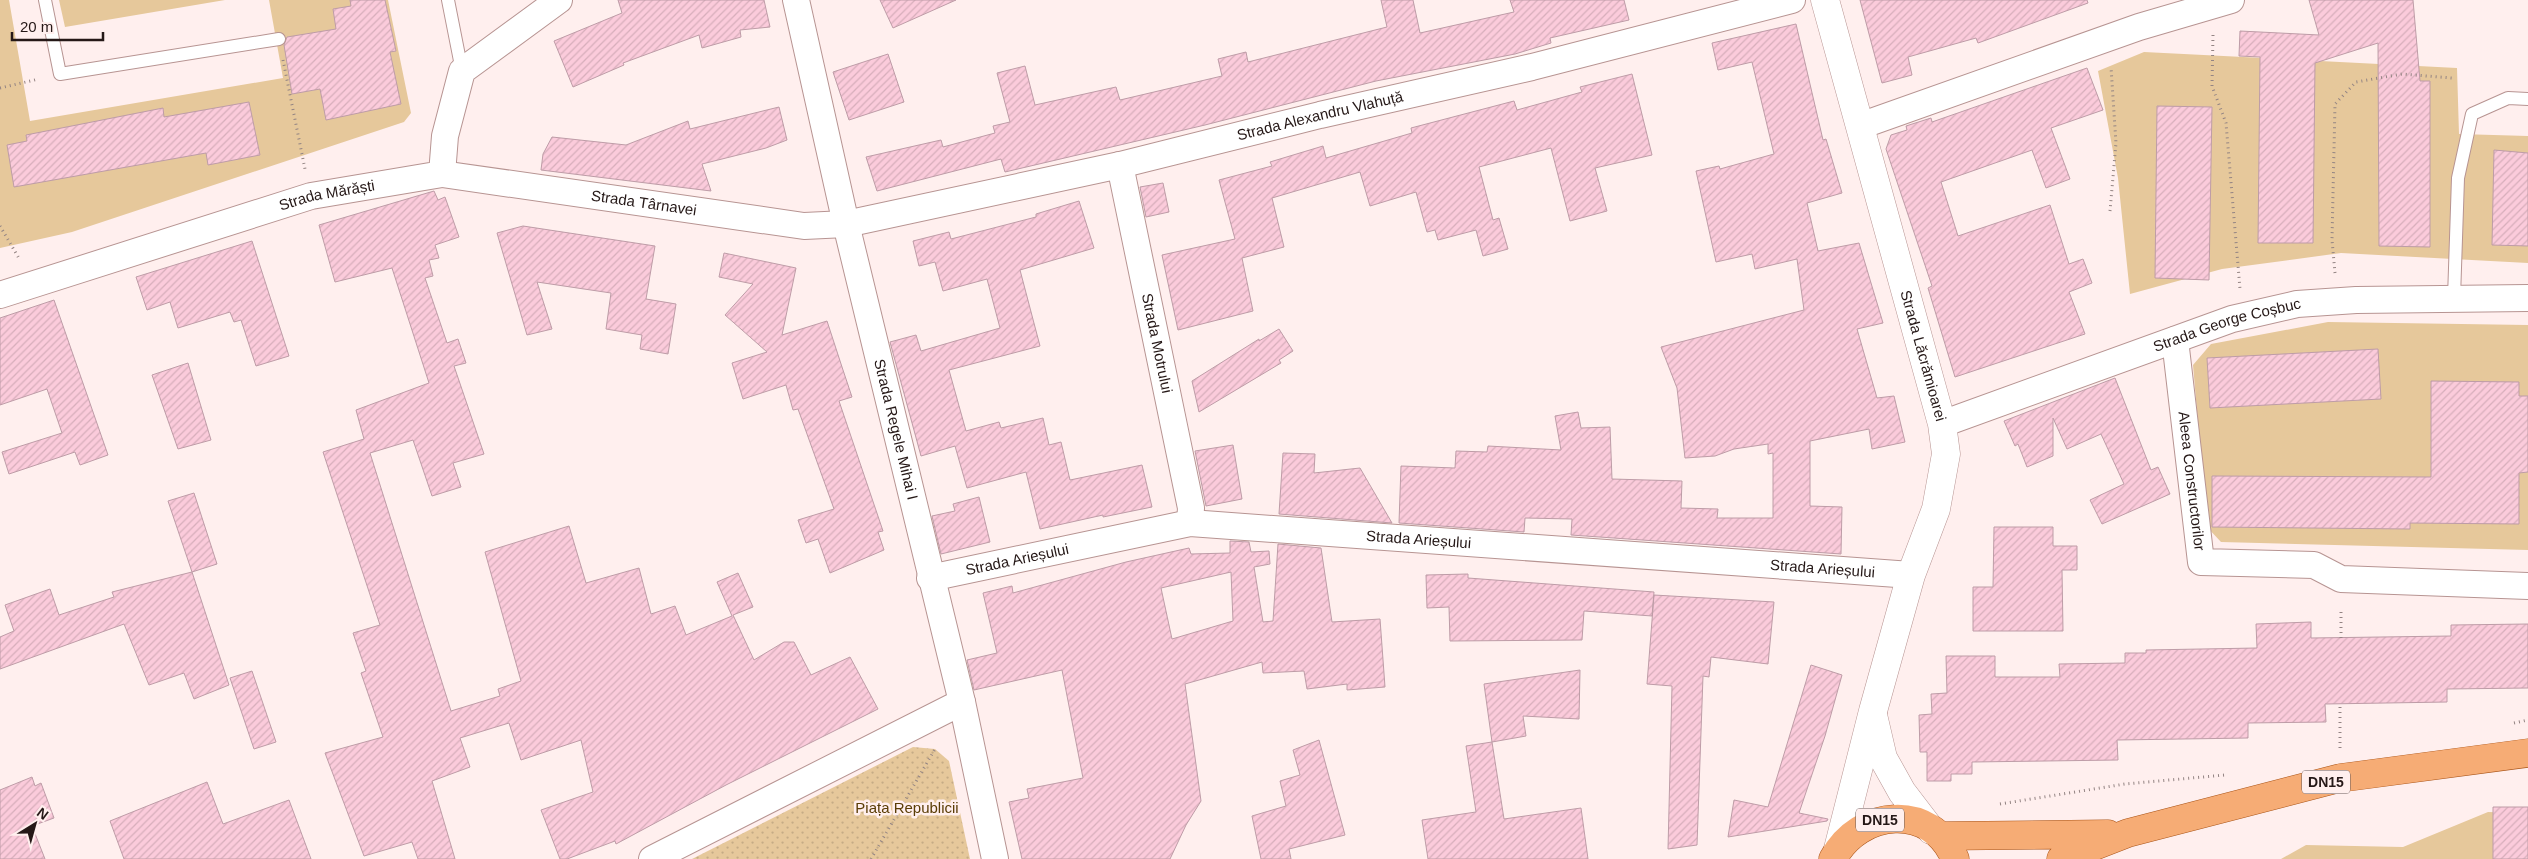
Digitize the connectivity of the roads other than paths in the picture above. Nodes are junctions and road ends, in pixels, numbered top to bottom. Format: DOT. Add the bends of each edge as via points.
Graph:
graph roads {
  1 [pos="45,0"];
  2 [pos="448,0"];
  3 [pos="559,0"];
  4 [pos="796,0"];
  5 [pos="1792,0"];
  6 [pos="1825,0"];
  7 [pos="2231,0"];
  8 [pos="279,39"];
  9 [pos="462,71"];
  10 [pos="2528,99"];
  11 [pos="1860,126"];
  12 [pos="1120,165"];
  13 [pos="442,174"];
  14 [pos="846,224"];
  15 [pos="0,295"];
  16 [pos="2454,298"];
  17 [pos="2528,298"];
  18 [pos="2174,340"];
  19 [pos="1942,424"];
  20 [pos="1190,523"];
  21 [pos="1911,575"];
  22 [pos="930,578"];
  23 [pos="2528,586"];
  24 [pos="962,702"];
  25 [pos="1872,711"];
  26 [pos="2528,753"];
  27 [pos="1935,833"];
  28 [pos="2128,833"];
  29 [pos="1834,856"];
  30 [pos="652,859"];
  31 [pos="995,859"];
  32 [pos="1954,859"];
  33 [pos="2061,859"];
  1 -- 8 [label="lane" via="60,74"];
  2 -- 9 [label="lane"];
  3 -- 9 [label="street"];
  4 -- 14 [label="street, Strada Regele Mihai I"];
  5 -- 12 [label="street, Strada Alexandru Vlahuță" via="1532,67"];
  6 -- 11 [label="street, Strada Lăcrămioarei"];
  7 -- 11 [label="street" via="2139,27"];
  9 -- 13 [label="street" via="445,136"];
  10 -- 16 [label="lane" via="2508,98 2472,114 2458,178"];
  11 -- 19 [label="street, Strada Lăcrămioarei"];
  12 -- 14 [label="street, Strada Alexandru Vlahuță"];
  12 -- 20 [label="street, Strada Motrului" via="1191,508"];
  13 -- 14 [label="street, Strada Târnavei" via="804,226"];
  13 -- 15 [label="street, Strada Mărăști" via="311,196"];
  14 -- 22 [label="street, Strada Regele Mihai I"];
  16 -- 17 [label="street, Strada George Coșbuc"];
  16 -- 18 [label="street, Strada George Coșbuc" via="2297,304 2232,319"];
  18 -- 19 [label="street, Strada George Coșbuc"];
  18 -- 23 [label="street, Aleea Constructorilor" via="2201,562 2314,565 2341,579"];
  19 -- 21 [label="street, Strada Lăcrămioarei" via="1946,454 1936,509"];
  20 -- 21 [label="street, Strada Arieșului"];
  20 -- 22 [label="street, Strada Arieșului"];
  21 -- 25 [label="street, Strada Lăcrămioarei"];
  22 -- 24 [label="street, Strada Regele Mihai I"];
  24 -- 30 [label="street"];
  24 -- 31 [label="street, Strada Regele Mihai I"];
  25 -- 27 [label="street, Strada Lăcrămioarei" via="1883,758 1902,792"];
  25 -- 29 [label="street, Strada Lăcrămioarei"];
  26 -- 28 [label="main road, DN15" via="2340,778"];
  27 -- 28 [label="main road, DN15"];
  27 -- 29 [label="main road, DN15" via="1906,820 1880,820 1857,830"];
  27 -- 32 [label="main road"];
  28 -- 33 [label="main road, DN15"];
}
